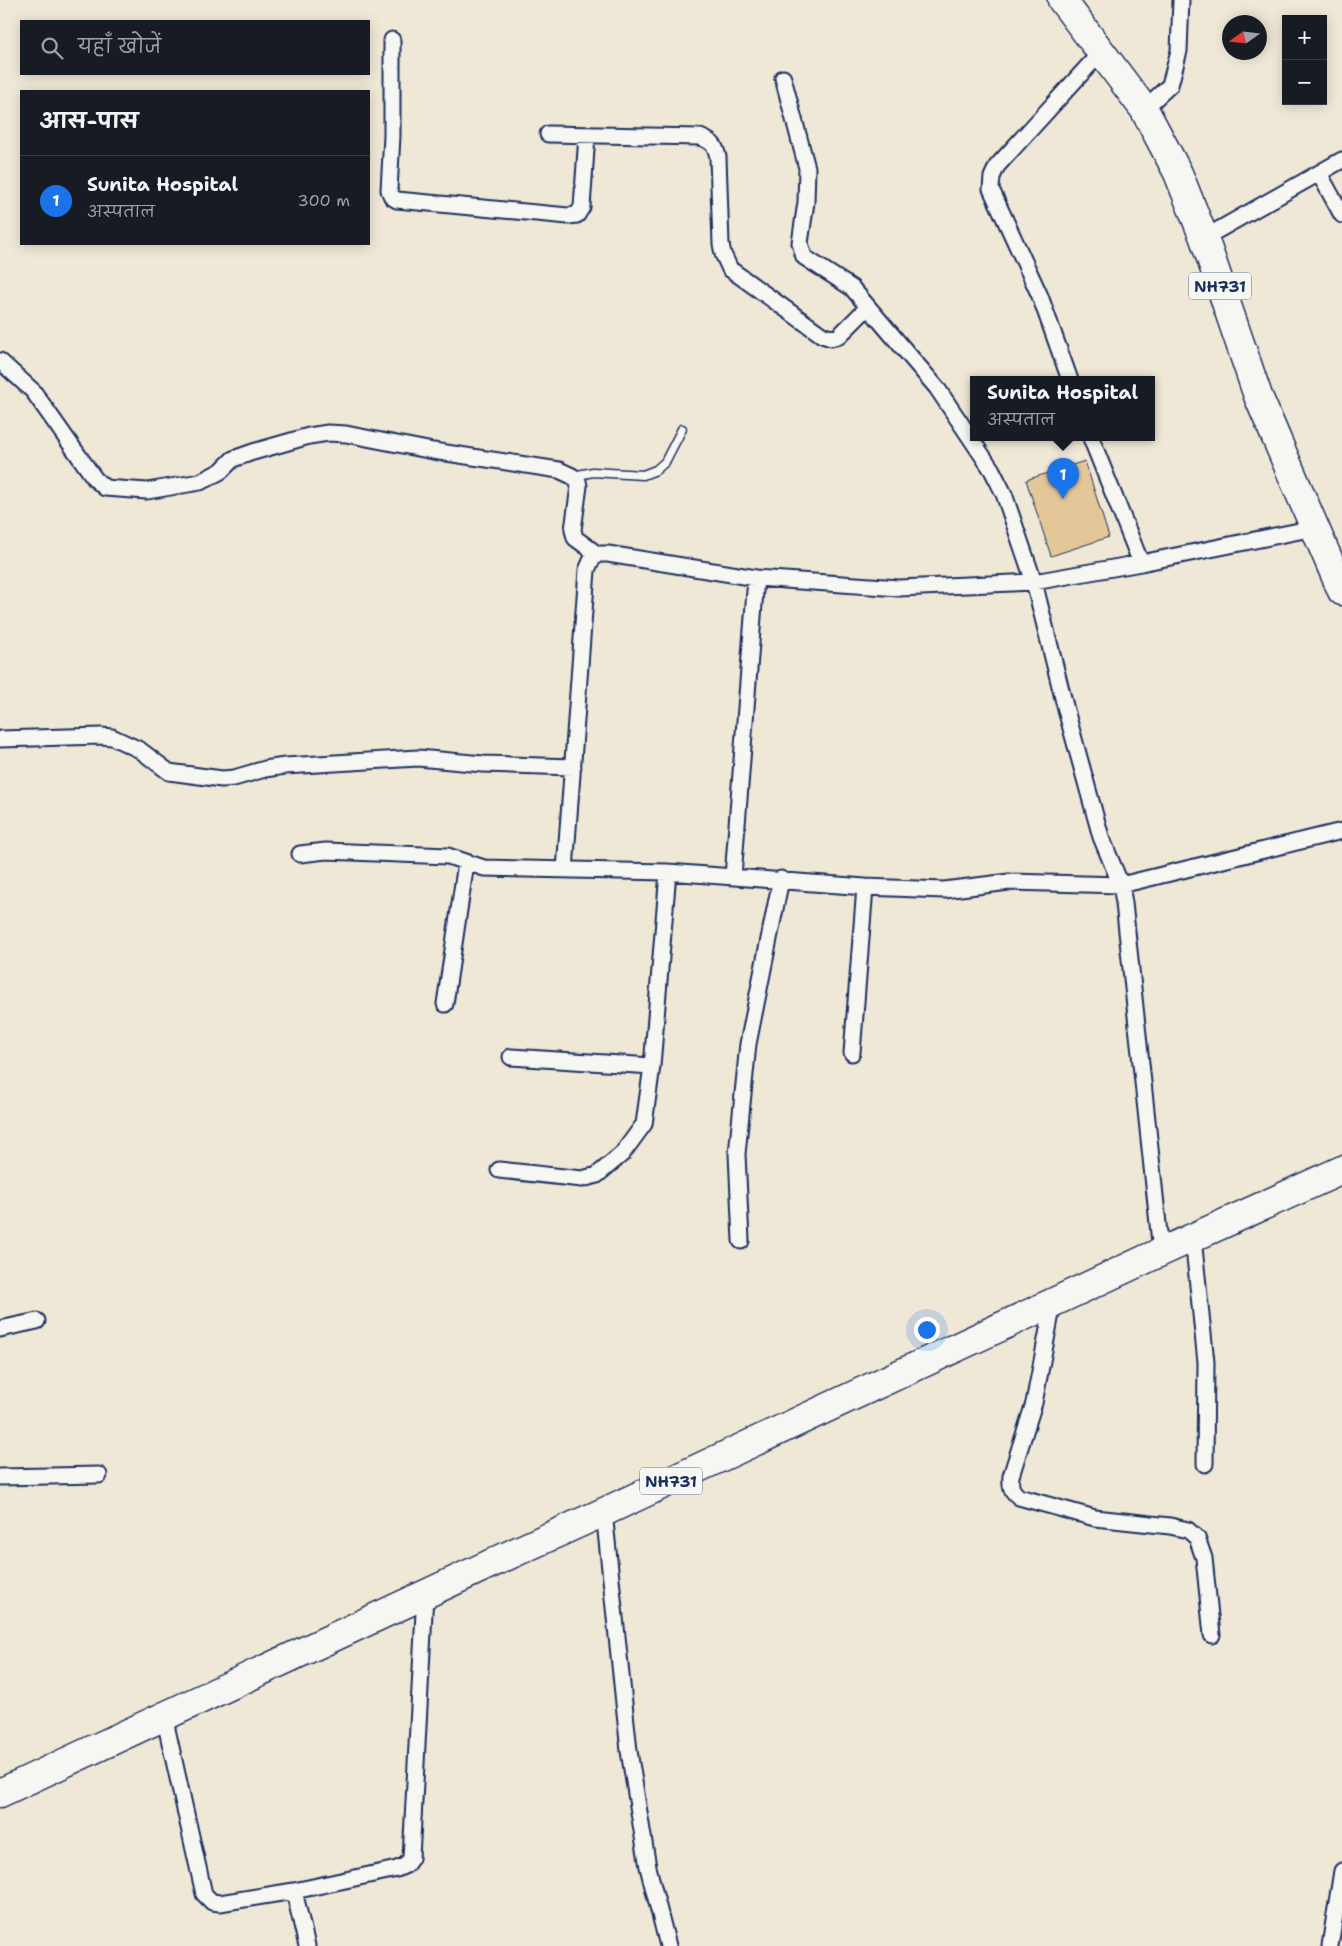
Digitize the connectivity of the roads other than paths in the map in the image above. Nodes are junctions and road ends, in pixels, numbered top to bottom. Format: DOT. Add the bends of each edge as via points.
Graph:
graph roads {
  1 [pos="1062,0"];
  2 [pos="1181,0"];
  3 [pos="392,40"];
  4 [pos="1101,52"];
  5 [pos="783,78"];
  6 [pos="1144,110"];
  7 [pos="548,134"];
  8 [pos="587,134"];
  9 [pos="1342,160"];
  10 [pos="1319,173"];
  11 [pos="1342,215"];
  12 [pos="1204,238"];
  13 [pos="868,307"];
  14 [pos="0,361"];
  15 [pos="1069,376"];
  16 [pos="682,429"];
  17 [pos="970,437"];
  18 [pos="973,441"];
  19 [pos="1092,441"];
  20 [pos="572,476"];
  21 [pos="1314,528"];
  22 [pos="597,554"];
  23 [pos="1141,563"];
  24 [pos="756,578"];
  25 [pos="1034,582"];
  26 [pos="1342,591"];
  27 [pos="0,739"];
  28 [pos="573,767"];
  29 [pos="1342,831"];
  30 [pos="300,854"];
  31 [pos="466,863"];
  32 [pos="566,870"];
  33 [pos="668,872"];
  34 [pos="734,877"];
  35 [pos="781,880"];
  36 [pos="1121,885"];
  37 [pos="865,887"];
  38 [pos="445,1004"];
  39 [pos="852,1053"];
  40 [pos="511,1057"];
  41 [pos="652,1066"];
  42 [pos="500,1170"];
  43 [pos="1342,1170"];
  44 [pos="1193,1238"];
  45 [pos="741,1241"];
  46 [pos="1161,1252"];
  47 [pos="1053,1303"];
  48 [pos="37,1321"];
  49 [pos="0,1329"];
  50 [pos="1205,1464"];
  51 [pos="99,1475"];
  52 [pos="0,1477"];
  53 [pos="604,1512"];
  54 [pos="425,1594"];
  55 [pos="1212,1635"];
  56 [pos="164,1716"];
  57 [pos="0,1794"];
  58 [pos="1342,1871"];
  59 [pos="294,1891"];
  60 [pos="307,1946"];
  61 [pos="668,1946"];
  62 [pos="1330,1946"];
  1 -- 4 [label="highway, NH731"];
  2 -- 6 [label="street" via="1179,51 1170,85"];
  3 -- 8 [label="street" via="389,190 397,200 568,216 577,214 582,207"];
  4 -- 6 [label="highway, NH731"];
  4 -- 15 [label="street" via="997,166 992,177 991,189 1040,296"];
  5 -- 13 [label="street" via="807,168 801,252 852,288"];
  6 -- 12 [label="highway, NH731" via="1178,173"];
  7 -- 8 [label="street"];
  8 -- 13 [label="street" via="700,137 712,142 718,156 721,244 730,269 830,338 839,336"];
  9 -- 10 [label="street"];
  10 -- 11 [label="street"];
  10 -- 12 [label="street"];
  12 -- 21 [label="highway, NH731" via="1258,396"];
  13 -- 17 [label="street" via="937,388"];
  14 -- 20 [label="street" via="33,391 95,479 105,488 147,491 200,482 221,471 233,459 328,433 559,470"];
  16 -- 20 [label="lane" via="665,462 656,470 643,475 593,472"];
  18 -- 25 [label="street" via="1004,494"];
  19 -- 23 [label="street"];
  20 -- 22 [label="street" via="579,486 573,530 575,538"];
  21 -- 23 [label="street"];
  21 -- 26 [label="highway, NH731"];
  22 -- 24 [label="street"];
  22 -- 28 [label="street" via="587,570"];
  23 -- 25 [label="street"];
  24 -- 25 [label="street" via="899,588"];
  24 -- 34 [label="street"];
  25 -- 36 [label="street" via="1099,828"];
  27 -- 28 [label="street" via="101,736 140,750 169,772 222,779 285,766 418,758"];
  28 -- 32 [label="street"];
  29 -- 36 [label="street"];
  30 -- 31 [label="street" via="326,851 448,856"];
  31 -- 32 [label="street" via="484,868"];
  31 -- 38 [label="street"];
  32 -- 33 [label="street"];
  33 -- 34 [label="street"];
  33 -- 41 [label="street"];
  34 -- 35 [label="street"];
  35 -- 37 [label="street"];
  35 -- 45 [label="street" via="748,1044 737,1154"];
  36 -- 37 [label="street" via="1009,882 956,890"];
  36 -- 46 [label="street"];
  37 -- 39 [label="street"];
  40 -- 41 [label="street"];
  41 -- 42 [label="street" via="644,1124 622,1154 597,1175 582,1179"];
  43 -- 44 [label="highway, NH731"];
  44 -- 46 [label="highway, NH731"];
  44 -- 50 [label="street" via="1206,1362"];
  46 -- 47 [label="highway, NH731"];
  47 -- 53 [label="highway, NH731"];
  47 -- 55 [label="street" via="1034,1403 1010,1486 1019,1497 1095,1518 1188,1530 1197,1538 1204,1558"];
  48 -- 49 [label="street"];
  51 -- 52 [label="street"];
  53 -- 54 [label="highway, NH731"];
  53 -- 61 [label="street" via="629,1751 648,1867"];
  54 -- 56 [label="highway, NH731"];
  54 -- 59 [label="street" via="411,1858 397,1869"];
  56 -- 57 [label="highway, NH731"];
  56 -- 59 [label="street" via="204,1894 212,1902 220,1902"];
  58 -- 62 [label="street"];
  59 -- 60 [label="street"];
}
